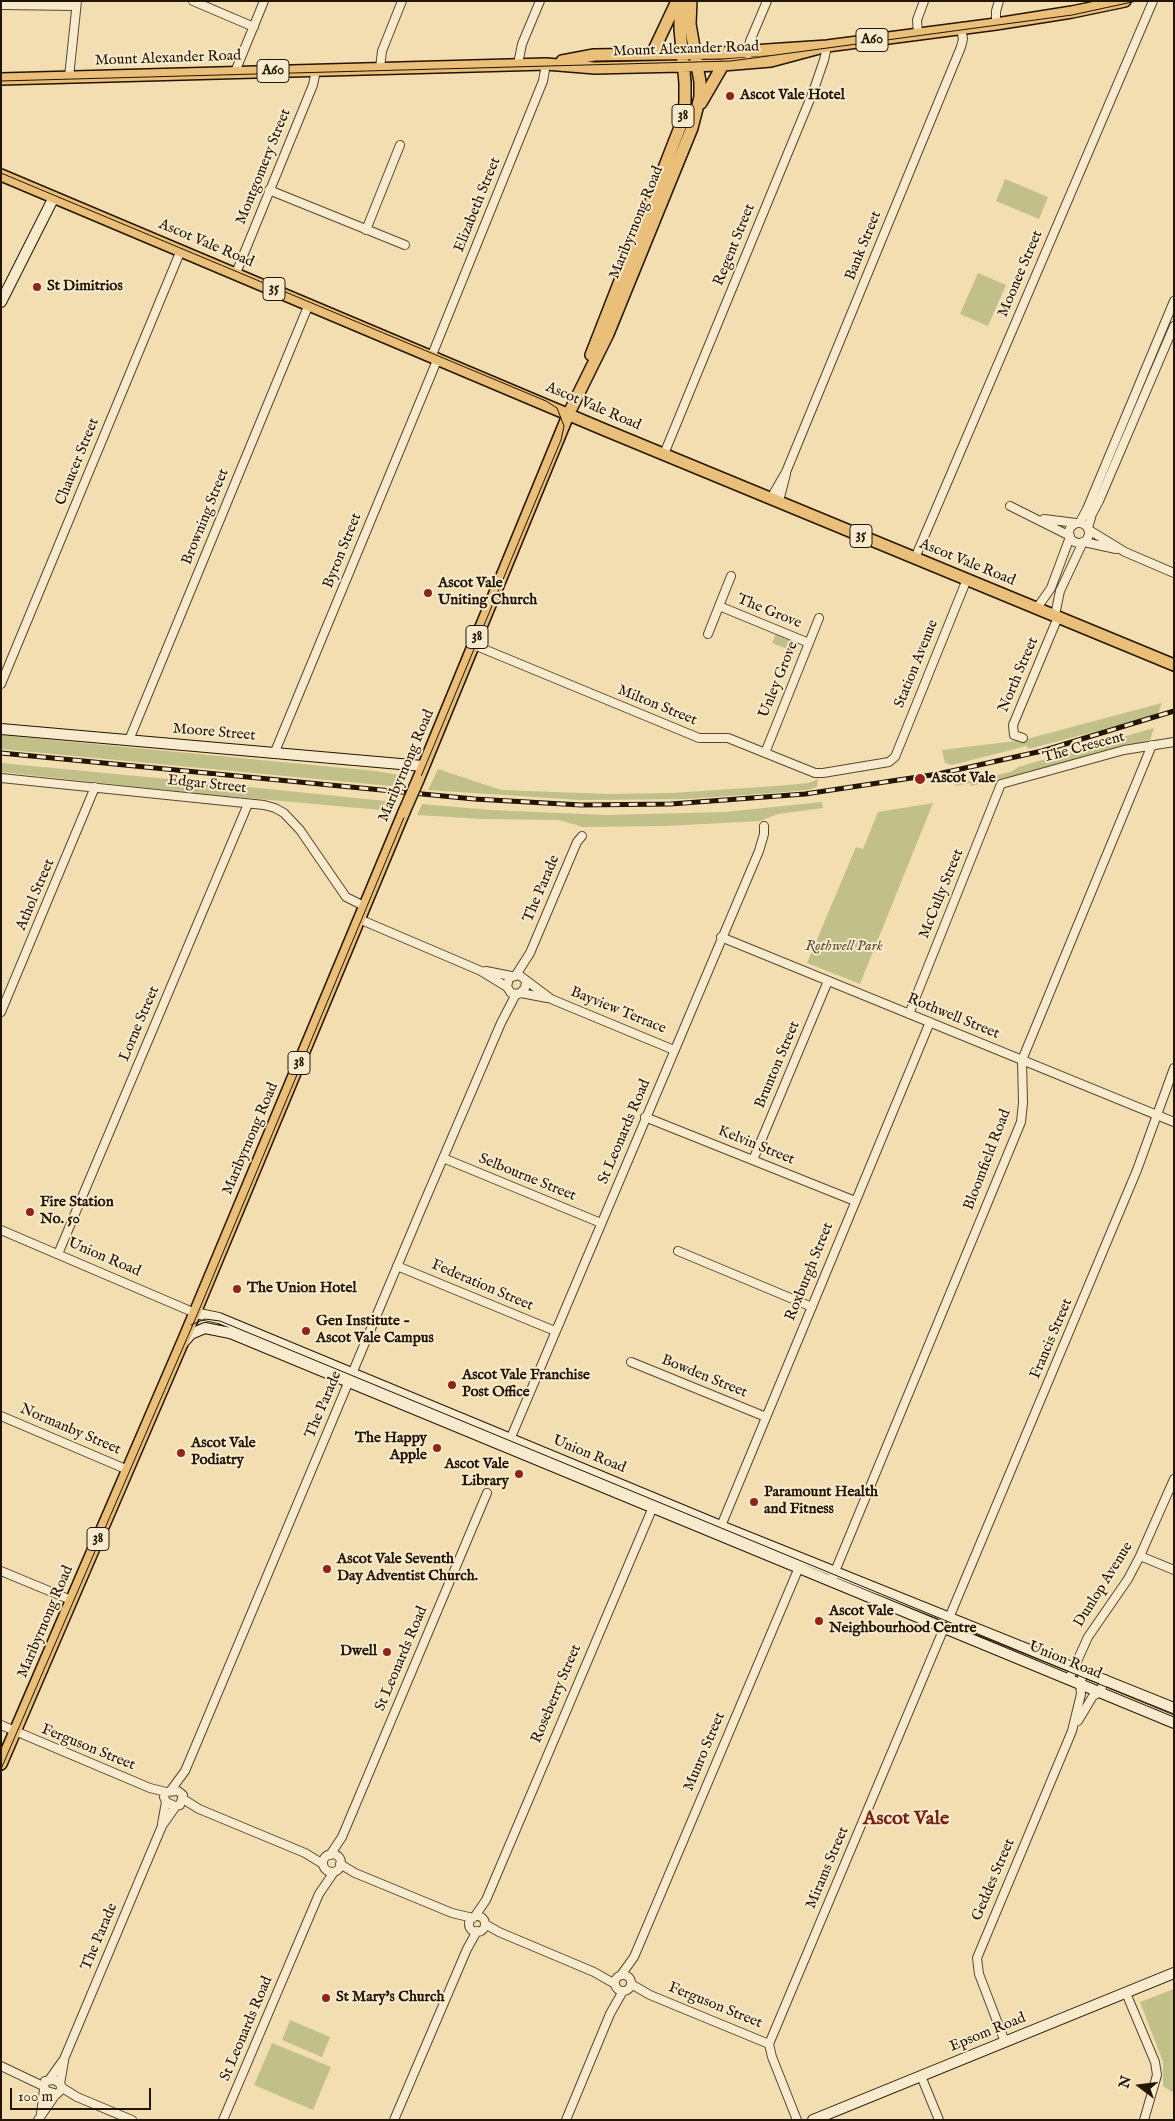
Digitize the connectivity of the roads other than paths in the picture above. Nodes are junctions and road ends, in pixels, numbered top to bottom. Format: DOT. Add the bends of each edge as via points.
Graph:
graph roads {
  1 [pos="193,1"];
  2 [pos="264,1"];
  3 [pos="402,1"];
  4 [pos="540,1"];
  5 [pos="678,1"];
  6 [pos="691,1"];
  7 [pos="767,1"];
  8 [pos="924,1"];
  9 [pos="999,1"];
  10 [pos="1125,1"];
  11 [pos="1153,1"];
  12 [pos="76,4"];
  13 [pos="1,5"];
  14 [pos="996,24"];
  15 [pos="254,27"];
  16 [pos="961,28"];
  17 [pos="918,34"];
  18 [pos="826,46"];
  19 [pos="749,51"];
  20 [pos="682,52"];
  21 [pos="697,52"];
  22 [pos="652,54"];
  23 [pos="518,64"];
  24 [pos="546,64"];
  25 [pos="750,64"];
  26 [pos="723,65"];
  27 [pos="699,66"];
  28 [pos="684,67"];
  29 [pos="380,68"];
  30 [pos="316,70"];
  31 [pos="235,72"];
  32 [pos="69,77"];
  33 [pos="1,78"];
  34 [pos="698,107"];
  35 [pos="400,145"];
  36 [pos="1,175"];
  37 [pos="270,190"];
  38 [pos="54,197"];
  39 [pos="366,230"];
  40 [pos="405,245"];
  41 [pos="181,250"];
  42 [pos="236,273"];
  43 [pos="1174,301"];
  44 [pos="1,302"];
  45 [pos="309,304"];
  46 [pos="1174,326"];
  47 [pos="435,356"];
  48 [pos="1142,376"];
  49 [pos="1151,379"];
  50 [pos="581,386"];
  51 [pos="569,413"];
  52 [pos="1120,427"];
  53 [pos="1129,430"];
  54 [pos="664,454"];
  55 [pos="775,500"];
  56 [pos="1010,506"];
  57 [pos="1037,518"];
  58 [pos="1078,523"];
  59 [pos="1089,529"];
  60 [pos="1070,536"];
  61 [pos="1083,542"];
  62 [pos="1125,552"];
  63 [pos="914,558"];
  64 [pos="1174,573"];
  65 [pos="731,576"];
  66 [pos="967,579"];
  67 [pos="719,606"];
  68 [pos="1036,608"];
  69 [pos="1056,616"];
  70 [pos="820,618"];
  71 [pos="708,634"];
  72 [pos="809,643"];
  73 [pos="474,645"];
  74 [pos="1174,665"];
  75 [pos="1,684"];
  76 [pos="1,729"];
  77 [pos="1024,738"];
  78 [pos="129,740"];
  79 [pos="1174,742"];
  80 [pos="1152,745"];
  81 [pos="765,753"];
  82 [pos="274,754"];
  83 [pos="893,759"];
  84 [pos="423,766"];
  85 [pos="1,778"];
  86 [pos="1001,784"];
  87 [pos="95,787"];
  88 [pos="248,804"];
  89 [pos="764,826"];
  90 [pos="582,836"];
  91 [pos="364,906"];
  92 [pos="359,919"];
  93 [pos="722,937"];
  94 [pos="481,970"];
  95 [pos="519,978"];
  96 [pos="828,981"];
  97 [pos="513,991"];
  98 [pos="551,999"];
  99 [pos="1,1012"];
  100 [pos="909,1014"];
  101 [pos="930,1022"];
  102 [pos="674,1050"];
  103 [pos="1022,1060"];
  104 [pos="1174,1068"];
  105 [pos="1158,1116"];
  106 [pos="645,1117"];
  107 [pos="1174,1122"];
  108 [pos="443,1158"];
  109 [pos="753,1160"];
  110 [pos="855,1201"];
  111 [pos="601,1223"];
  112 [pos="1,1230"];
  113 [pos="678,1251"];
  114 [pos="58,1254"];
  115 [pos="397,1266"];
  116 [pos="201,1299"];
  117 [pos="812,1306"];
  118 [pos="198,1316"];
  119 [pos="217,1318"];
  120 [pos="555,1331"];
  121 [pos="230,1332"];
  122 [pos="182,1344"];
  123 [pos="631,1362"];
  124 [pos="351,1377"];
  125 [pos="1,1416"];
  126 [pos="766,1417"];
  127 [pos="509,1443"];
  128 [pos="128,1470"];
  129 [pos="1174,1479"];
  130 [pos="488,1493"];
  131 [pos="655,1503"];
  132 [pos="719,1530"];
  133 [pos="1140,1556"];
  134 [pos="801,1563"];
  135 [pos="1174,1570"];
  136 [pos="1,1571"];
  137 [pos="833,1576"];
  138 [pos="72,1600"];
  139 [pos="947,1623"];
  140 [pos="1074,1667"];
  141 [pos="1085,1671"];
  142 [pos="1069,1679"];
  143 [pos="1105,1680"];
  144 [pos="1080,1683"];
  145 [pos="1100,1692"];
  146 [pos="1174,1708"];
  147 [pos="1174,1723"];
  148 [pos="1,1725"];
  149 [pos="1072,1731"];
  150 [pos="15,1732"];
  151 [pos="1,1764"];
  152 [pos="185,1771"];
  153 [pos="167,1795"];
  154 [pos="180,1801"];
  155 [pos="162,1826"];
  156 [pos="332,1863"];
  157 [pos="477,1924"];
  158 [pos="1174,1973"];
  159 [pos="623,1983"];
  160 [pos="1126,1992"];
  161 [pos="1005,2042"];
  162 [pos="770,2044"];
  163 [pos="64,2059"];
  164 [pos="1,2066"];
  165 [pos="921,2076"];
  166 [pos="46,2084"];
  167 [pos="59,2090"];
  168 [pos="40,2117"];
  169 [pos="132,2120"];
  170 [pos="223,2120"];
  171 [pos="394,2120"];
  172 [pos="566,2120"];
  173 [pos="797,2120"];
  174 [pos="814,2120"];
  175 [pos="939,2120"];
  176 [pos="1144,2120"];
  1 -- 15 [label="street"];
  2 -- 15 [label="street"];
  3 -- 29 [label="street" via="382,51"];
  4 -- 23 [label="street" via="522,44"];
  5 -- 20 [label="main road, 38"];
  5 -- 22 [label="main road"];
  6 -- 21 [label="main road, 38" via="690,24"];
  7 -- 19 [label="street"];
  8 -- 17 [label="street" via="917,20"];
  9 -- 14 [label="street"];
  10 -- 14 [label="main road, Mount Alexander Road / A60"];
  11 -- 63 [label="street, Moonee Street"];
  12 -- 13 [label="street"];
  12 -- 32 [label="street"];
  14 -- 16 [label="main road, Mount Alexander Road / A60"];
  15 -- 31 [label="street"];
  16 -- 17 [label="main road, Mount Alexander Road / A60"];
  16 -- 55 [label="street, Bank Street" via="961,47 786,472 777,486"];
  17 -- 18 [label="main road, Mount Alexander Road / A60"];
  18 -- 19 [label="main road, Mount Alexander Road / A60"];
  18 -- 25 [label="main road, Mount Alexander Road / A60"];
  18 -- 54 [label="street, Regent Street" via="813,92"];
  19 -- 21 [label="main road, Mount Alexander Road / A60"];
  19 -- 25 [label="street"];
  20 -- 21 [label="main road, Mount Alexander Road / A60"];
  20 -- 22 [label="main road, Mount Alexander Road / A60"];
  20 -- 28 [label="main road, 38"];
  21 -- 27 [label="main road, 38"];
  22 -- 24 [label="main road, Mount Alexander Road / A60" via="594,55"];
  23 -- 24 [label="main road, Mount Alexander Road / A60"];
  23 -- 29 [label="main road, Mount Alexander Road / A60"];
  24 -- 28 [label="main road, Mount Alexander Road / A60" via="595,68"];
  24 -- 47 [label="street, Elizabeth Street" via="543,81"];
  25 -- 26 [label="main road, Mount Alexander Road / A60"];
  26 -- 27 [label="main road, Mount Alexander Road / A60"];
  26 -- 34 [label="main road"];
  27 -- 28 [label="main road, Mount Alexander Road / A60"];
  27 -- 34 [label="main road, Maribyrnong Road / 38"];
  28 -- 50 [label="main road, Maribyrnong Road / 38" via="686,102 678,136 598,331"];
  29 -- 30 [label="main road, Mount Alexander Road / A60"];
  30 -- 31 [label="main road, Mount Alexander Road / A60"];
  30 -- 37 [label="street, Montgomery Street" via="313,85"];
  31 -- 32 [label="main road, Mount Alexander Road / A60"];
  32 -- 33 [label="main road, Mount Alexander Road / A60"];
  34 -- 50 [label="main road, Maribyrnong Road / 38" via="608,334"];
  35 -- 39 [label="street"];
  36 -- 38 [label="main road, Ascot Vale Road / 35"];
  37 -- 39 [label="street"];
  37 -- 42 [label="street, Montgomery Street"];
  38 -- 41 [label="main road, Ascot Vale Road / 35"];
  38 -- 44 [label="street"];
  39 -- 40 [label="street"];
  41 -- 42 [label="main road, Ascot Vale Road / 35"];
  41 -- 75 [label="street, Chaucer Street"];
  42 -- 45 [label="main road, Ascot Vale Road / 35"];
  43 -- 48 [label="street"];
  45 -- 47 [label="main road, Ascot Vale Road / 35"];
  45 -- 78 [label="street, Browning Street"];
  46 -- 49 [label="street"];
  47 -- 51 [label="main road, Ascot Vale Road / 35"];
  47 -- 82 [label="street, Byron Street"];
  48 -- 49 [label="street"];
  48 -- 52 [label="street"];
  49 -- 53 [label="street"];
  50 -- 51 [label="main road, Maribyrnong Road / 38"];
  51 -- 54 [label="main road, Ascot Vale Road / 35"];
  51 -- 73 [label="main road, Maribyrnong Road / 38"];
  52 -- 53 [label="street"];
  52 -- 58 [label="street" via="1087,509"];
  53 -- 59 [label="street" via="1092,514"];
  54 -- 55 [label="main road, Ascot Vale Road / 35"];
  55 -- 63 [label="main road, Ascot Vale Road / 35"];
  56 -- 57 [label="street"];
  57 -- 58 [label="street"];
  57 -- 60 [label="street"];
  58 -- 59 [label="street"];
  58 -- 60 [label="street" via="1070,529"];
  59 -- 61 [label="street"];
  59 -- 62 [label="street"];
  60 -- 61 [label="street" via="1077,542"];
  60 -- 68 [label="street" via="1051,588"];
  61 -- 62 [label="street"];
  61 -- 69 [label="street, North Street" via="1060,591"];
  62 -- 64 [label="street"];
  63 -- 66 [label="main road, Ascot Vale Road / 35"];
  65 -- 67 [label="street, The Grove"];
  66 -- 68 [label="main road, Ascot Vale Road / 35"];
  66 -- 83 [label="street, Station Avenue"];
  67 -- 71 [label="street, The Grove"];
  67 -- 72 [label="street, The Grove"];
  68 -- 69 [label="main road, Ascot Vale Road / 35"];
  69 -- 74 [label="main road, Ascot Vale Road / 35"];
  69 -- 77 [label="street, North Street" via="1013,725 1014,735"];
  70 -- 72 [label="street, Unley Grove"];
  72 -- 81 [label="street, Unley Grove"];
  73 -- 81 [label="street, Milton Street" via="699,738 728,738"];
  73 -- 84 [label="main road, Maribyrnong Road / 38"];
  76 -- 78 [label="street, Moore Street"];
  78 -- 82 [label="street, Moore Street"];
  79 -- 80 [label="street, The Crescent"];
  80 -- 86 [label="street, The Crescent"];
  80 -- 103 [label="street, Bloomfield Road"];
  81 -- 83 [label="street, Milton Street" via="815,773 886,763"];
  82 -- 84 [label="street, Moore Street"];
  84 -- 91 [label="main road, Maribyrnong Road / 38, bridge"];
  85 -- 87 [label="street, Edgar Street"];
  86 -- 100 [label="street, McCully Street"];
  87 -- 88 [label="street, Edgar Street"];
  87 -- 99 [label="street, Athol Street"];
  88 -- 91 [label="street, Edgar Street" via="264,805 284,813 300,830 341,892"];
  88 -- 114 [label="street, Lorne Street"];
  89 -- 93 [label="street, St Leonards Road" via="759,851"];
  90 -- 95 [label="street, The Parade"];
  91 -- 92 [label="main road, Maribyrnong Road / 38"];
  92 -- 94 [label="street, Bayview Terrace"];
  92 -- 116 [label="main road, Maribyrnong Road / 38"];
  93 -- 96 [label="street, Rothwell Street"];
  93 -- 102 [label="street, St Leonards Road"];
  94 -- 95 [label="street, Bayview Terrace"];
  94 -- 97 [label="street, Bayview Terrace"];
  95 -- 97 [label="street" via="508,981"];
  95 -- 97 [label="street" via="525,988"];
  95 -- 98 [label="street, Bayview Terrace"];
  96 -- 100 [label="street, Rothwell Street"];
  96 -- 109 [label="street, Brunton Street"];
  97 -- 98 [label="street, Bayview Terrace"];
  97 -- 108 [label="street, The Parade"];
  98 -- 102 [label="street, Bayview Terrace"];
  100 -- 101 [label="street, Rothwell Street"];
  101 -- 103 [label="street, Rothwell Street"];
  101 -- 110 [label="street, Roxburgh Street"];
  102 -- 106 [label="street, St Leonards Road"];
  103 -- 105 [label="street, Rothwell Street"];
  103 -- 137 [label="street, Bloomfield Road" via="1021,1122"];
  104 -- 105 [label="street, Francis Street"];
  105 -- 107 [label="street, Rothwell Street"];
  105 -- 139 [label="street, Francis Street"];
  106 -- 109 [label="street, Kelvin Street"];
  106 -- 111 [label="street, St Leonards Road"];
  108 -- 111 [label="street, Selbourne Street"];
  108 -- 115 [label="street, The Parade"];
  109 -- 110 [label="street, Kelvin Street"];
  110 -- 117 [label="street, Roxburgh Street"];
  111 -- 120 [label="street, St Leonards Road"];
  112 -- 114 [label="street, Union Road"];
  113 -- 117 [label="street"];
  114 -- 118 [label="street, Union Road"];
  115 -- 120 [label="street, Federation Street"];
  115 -- 124 [label="street, The Parade"];
  116 -- 118 [label="main road, Maribyrnong Road / 38"];
  116 -- 119 [label="street, Union Road" via="204,1310"];
  117 -- 126 [label="street, Roxburgh Street"];
  118 -- 119 [label="street, Union Road"];
  118 -- 121 [label="street, Union Road"];
  118 -- 122 [label="main road, Maribyrnong Road / 38"];
  119 -- 124 [label="street, Union Road"];
  120 -- 127 [label="street, St Leonards Road"];
  121 -- 122 [label="street, Union Road" via="202,1329 191,1334"];
  121 -- 124 [label="street, Union Road"];
  122 -- 128 [label="main road, Maribyrnong Road / 38"];
  123 -- 126 [label="street, Bowden Street"];
  124 -- 127 [label="street, Union Road"];
  124 -- 152 [label="street, The Parade"];
  125 -- 128 [label="street, Normanby Street"];
  126 -- 132 [label="street, Roxburgh Street"];
  127 -- 131 [label="street, Union Road"];
  128 -- 138 [label="main road, Maribyrnong Road / 38"];
  129 -- 133 [label="street, Dunlop Avenue"];
  130 -- 156 [label="street, St Leonards Road"];
  131 -- 132 [label="street, Union Road"];
  131 -- 157 [label="street, Roseberry Street"];
  132 -- 134 [label="street, Union Road"];
  133 -- 135 [label="street"];
  133 -- 140 [label="street, Dunlop Avenue" via="1088,1637"];
  134 -- 137 [label="street, Union Road"];
  134 -- 159 [label="street, Munro Street"];
  136 -- 138 [label="street"];
  137 -- 139 [label="street, Union Road"];
  138 -- 150 [label="main road, Maribyrnong Road / 38"];
  139 -- 140 [label="street, Union Road"];
  139 -- 142 [label="street, Union Road"];
  139 -- 162 [label="street, Mirams Street"];
  140 -- 141 [label="street, Union Road"];
  140 -- 142 [label="street, Dunlop Avenue"];
  141 -- 143 [label="street, Union Road"];
  141 -- 144 [label="street, Geddes Street"];
  142 -- 144 [label="street, Union Road"];
  143 -- 145 [label="street, Geddes Street"];
  143 -- 146 [label="street, Union Road"];
  144 -- 145 [label="street, Union Road"];
  144 -- 149 [label="street, Geddes Street" via="1081,1694"];
  145 -- 147 [label="street, Union Road"];
  145 -- 149 [label="street, Geddes Street" via="1092,1697"];
  148 -- 150 [label="street, Ferguson Street"];
  149 -- 161 [label="street, Geddes Street" via="977,1958 979,1974"];
  150 -- 151 [label="main road, Maribyrnong Road / 38"];
  150 -- 153 [label="street, Ferguson Street"];
  152 -- 153 [label="street, The Parade"];
  152 -- 154 [label="street, The Parade"];
  153 -- 154 [label="street"];
  153 -- 154 [label="street"];
  153 -- 155 [label="street, The Parade"];
  154 -- 155 [label="street, The Parade"];
  154 -- 156 [label="street, Ferguson Street"];
  155 -- 163 [label="street, The Parade"];
  156 -- 157 [label="street, Ferguson Street"];
  156 -- 170 [label="street, St Leonards Road"];
  157 -- 159 [label="street, Ferguson Street"];
  157 -- 171 [label="street, Roseberry Street"];
  158 -- 160 [label="street, Epsom Road"];
  159 -- 162 [label="street, Ferguson Street"];
  159 -- 172 [label="street, Munro Street"];
  160 -- 161 [label="street, Epsom Road"];
  160 -- 176 [label="street" via="1157,2074"];
  161 -- 165 [label="street, Epsom Road"];
  162 -- 173 [label="street"];
  163 -- 166 [label="street, The Parade"];
  163 -- 167 [label="street, The Parade"];
  164 -- 166 [label="street"];
  165 -- 174 [label="street, Epsom Road"];
  165 -- 175 [label="street"];
  166 -- 167 [label="street"];
  166 -- 167 [label="street"];
  166 -- 168 [label="street, The Parade"];
  167 -- 168 [label="street, The Parade"];
  167 -- 169 [label="street"];
}
